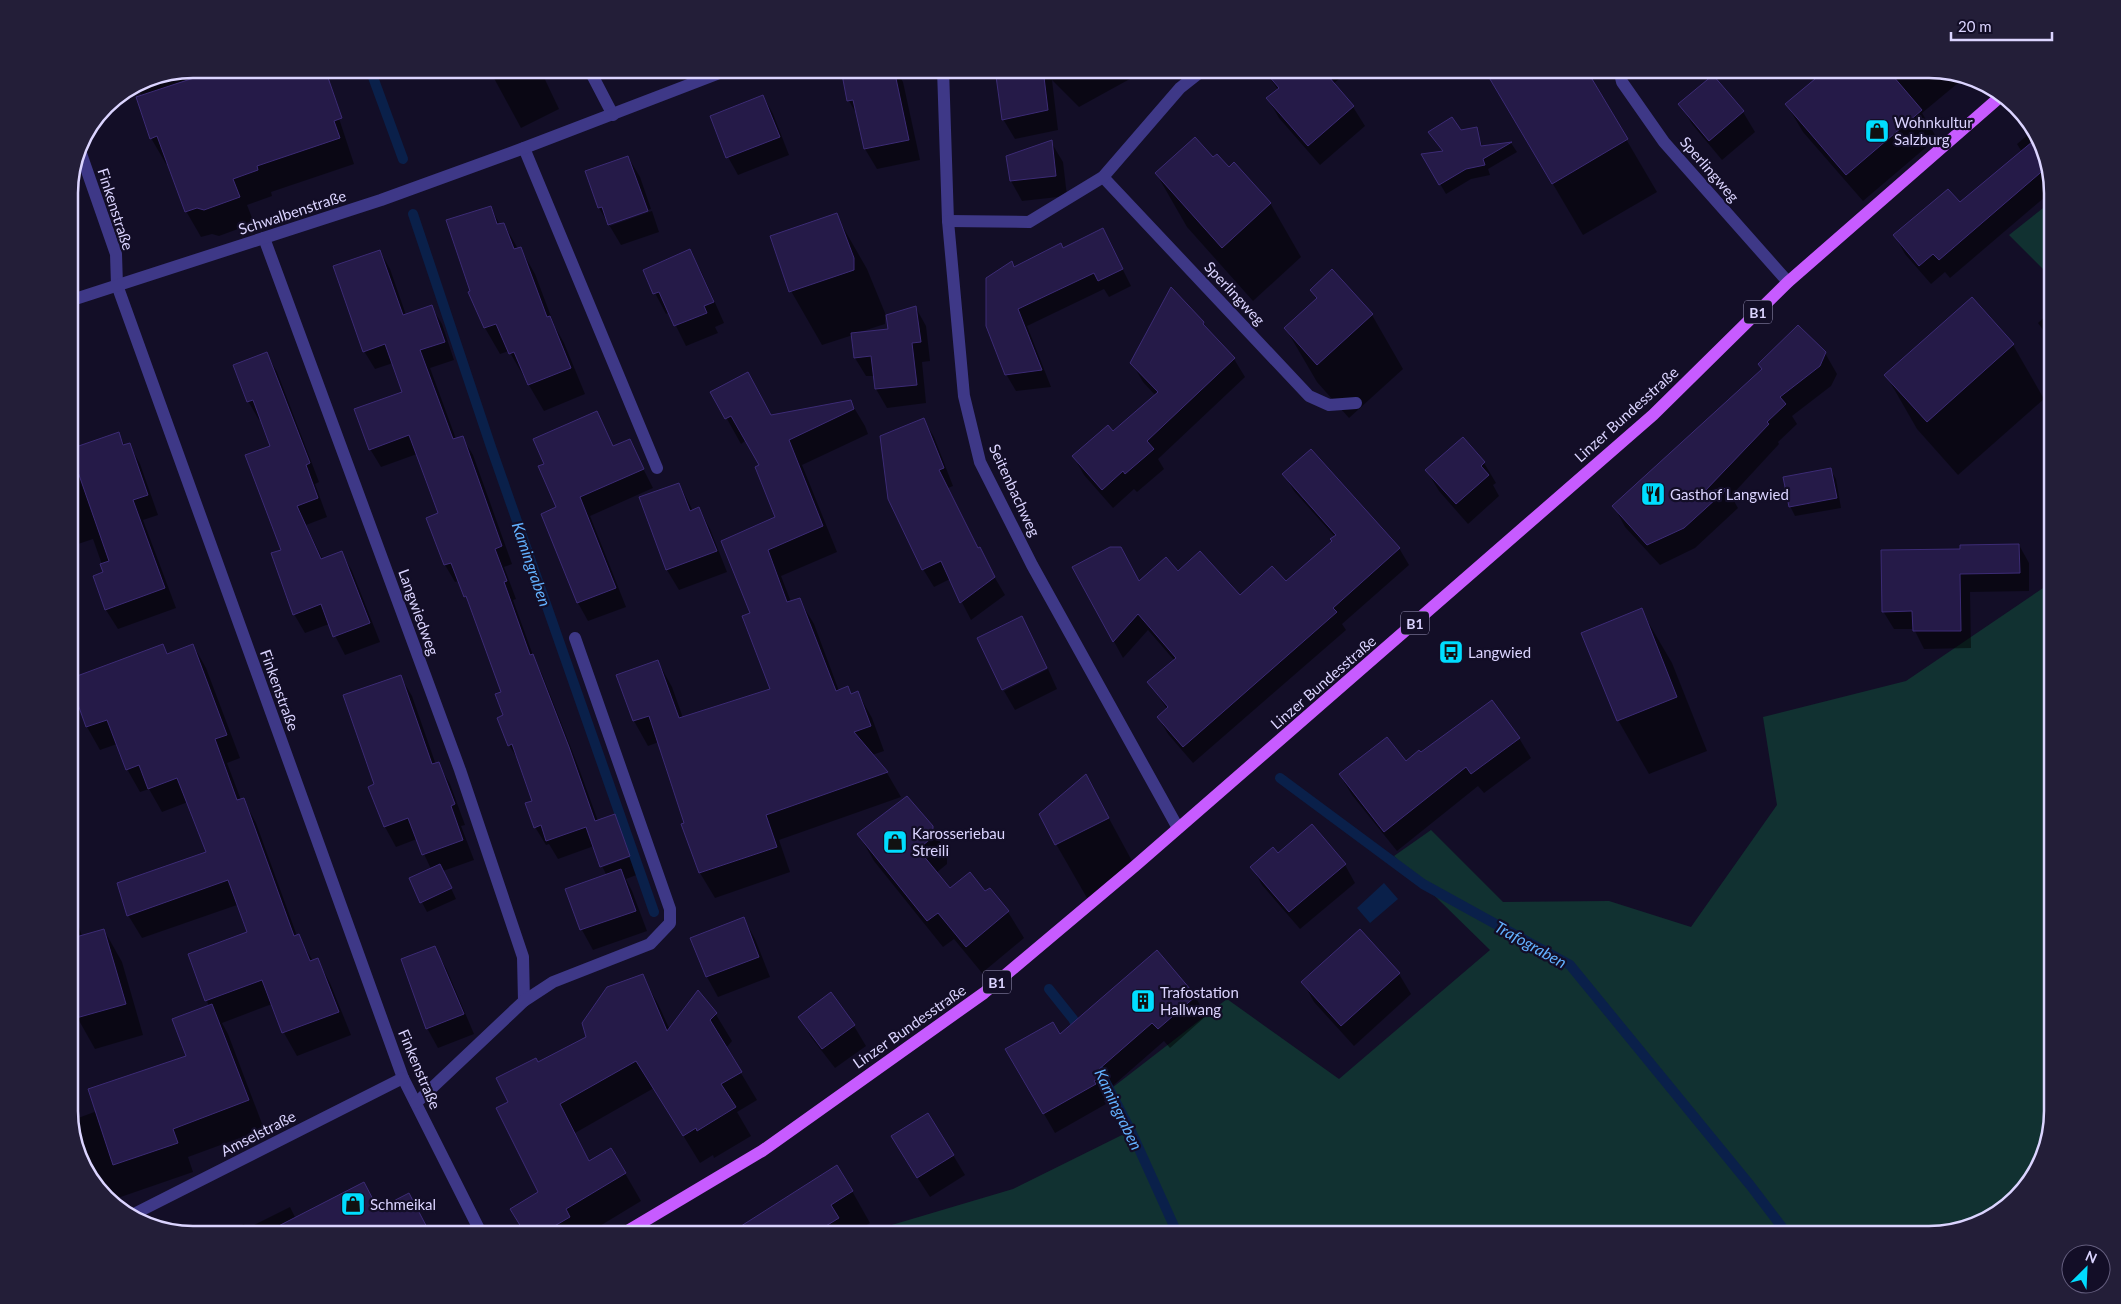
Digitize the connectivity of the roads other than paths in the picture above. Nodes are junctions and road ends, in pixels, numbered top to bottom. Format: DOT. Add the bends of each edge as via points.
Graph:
graph roads {
  1 [pos="594,78"];
  2 [pos="707,78"];
  3 [pos="943,78"];
  4 [pos="1193,78"];
  5 [pos="1621,78"];
  6 [pos="1997,100"];
  7 [pos="613,115"];
  8 [pos="524,148"];
  9 [pos="83,158"];
  10 [pos="1103,177"];
  11 [pos="948,220"];
  12 [pos="264,238"];
  13 [pos="1788,282"];
  14 [pos="117,285"];
  15 [pos="78,298"];
  16 [pos="1356,403"];
  17 [pos="657,468"];
  18 [pos="575,638"];
  19 [pos="1178,828"];
  20 [pos="524,1001"];
  21 [pos="403,1078"];
  22 [pos="416,1103"];
  23 [pos="137,1212"];
  24 [pos="478,1226"];
  25 [pos="636,1226"];
  1 -- 7 [label="street"];
  2 -- 7 [label="street, Schwalbenstraße"];
  3 -- 11 [label="street, Seitenbachweg"];
  4 -- 10 [label="street" via="1180,88"];
  5 -- 13 [label="street, Sperlingweg" via="1664,142"];
  6 -- 13 [label="main road, Linzer Bundesstraße / B1"];
  7 -- 8 [label="street, Schwalbenstraße"];
  8 -- 12 [label="street, Schwalbenstraße"];
  8 -- 17 [label="street"];
  9 -- 14 [label="street, Finkenstraße" via="116,254"];
  10 -- 11 [label="street" via="1030,222"];
  10 -- 16 [label="street, Sperlingweg" via="1309,396 1329,405"];
  11 -- 19 [label="street, Seitenbachweg" via="964,396 980,462 1041,582"];
  12 -- 14 [label="street, Schwalbenstraße"];
  12 -- 20 [label="street, Langwiedweg" via="463,780 523,957"];
  13 -- 19 [label="main road, Linzer Bundesstraße / B1" via="1653,415"];
  14 -- 15 [label="street, Schwalbenstraße"];
  14 -- 21 [label="street, Finkenstraße"];
  18 -- 20 [label="street" via="670,909 670,923 650,944 553,982"];
  19 -- 25 [label="main road, Linzer Bundesstraße / B1" via="984,993 762,1151"];
  20 -- 22 [label="street"];
  21 -- 22 [label="street, Finkenstraße"];
  21 -- 23 [label="street, Amselstraße"];
  22 -- 24 [label="street, Finkenstraße"];
}
